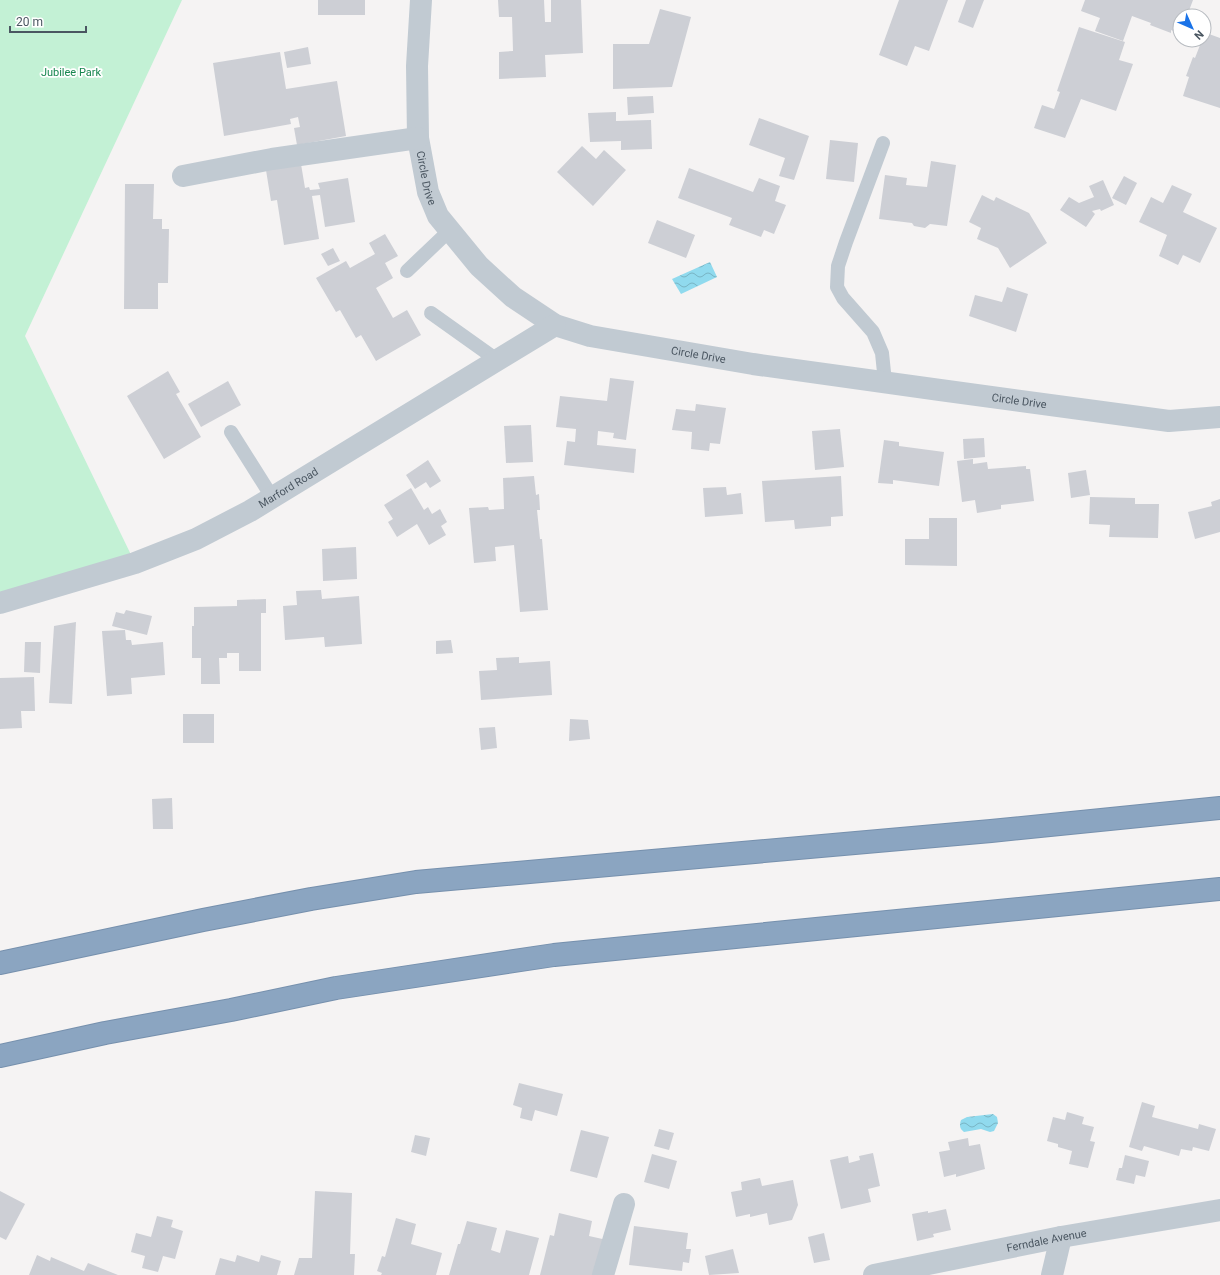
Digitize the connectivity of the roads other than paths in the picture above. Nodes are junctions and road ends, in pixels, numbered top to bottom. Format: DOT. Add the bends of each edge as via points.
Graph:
graph roads {
  1 [pos="421,0"];
  2 [pos="418,138"];
  3 [pos="883,144"];
  4 [pos="183,176"];
  5 [pos="449,231"];
  6 [pos="407,271"];
  7 [pos="431,313"];
  8 [pos="555,325"];
  9 [pos="497,360"];
  10 [pos="885,382"];
  11 [pos="1220,417"];
  12 [pos="231,432"];
  13 [pos="272,498"];
  14 [pos="0,603"];
  15 [pos="1220,808"];
  16 [pos="1220,889"];
  17 [pos="0,963"];
  18 [pos="0,1056"];
  19 [pos="624,1204"];
  20 [pos="1220,1210"];
  21 [pos="1061,1238"];
  22 [pos="603,1275"];
  23 [pos="874,1275"];
  24 [pos="1052,1275"];
  1 -- 2 [label="street, Circle Drive" via="417,66"];
  2 -- 4 [label="street" via="272,159"];
  2 -- 5 [label="street, Circle Drive" via="428,192 438,216"];
  3 -- 10 [label="lane" via="840,260 837,287 843,298 873,332 882,353"];
  5 -- 6 [label="lane"];
  5 -- 8 [label="street, Circle Drive" via="479,266 513,297"];
  7 -- 9 [label="lane"];
  8 -- 9 [label="street, Marford Road"];
  8 -- 10 [label="street, Circle Drive" via="613,340 752,364"];
  9 -- 13 [label="street, Marford Road"];
  10 -- 11 [label="street, Circle Drive" via="1168,421"];
  12 -- 13 [label="lane"];
  13 -- 14 [label="street, Marford Road" via="196,539 135,563"];
  15 -- 17 [label="highway" via="416,882 218,916"];
  16 -- 18 [label="highway" via="554,955 336,988"];
  19 -- 22 [label="street"];
  20 -- 21 [label="street, Ferndale Avenue"];
  21 -- 23 [label="street, Ferndale Avenue"];
  21 -- 24 [label="street"];
}
